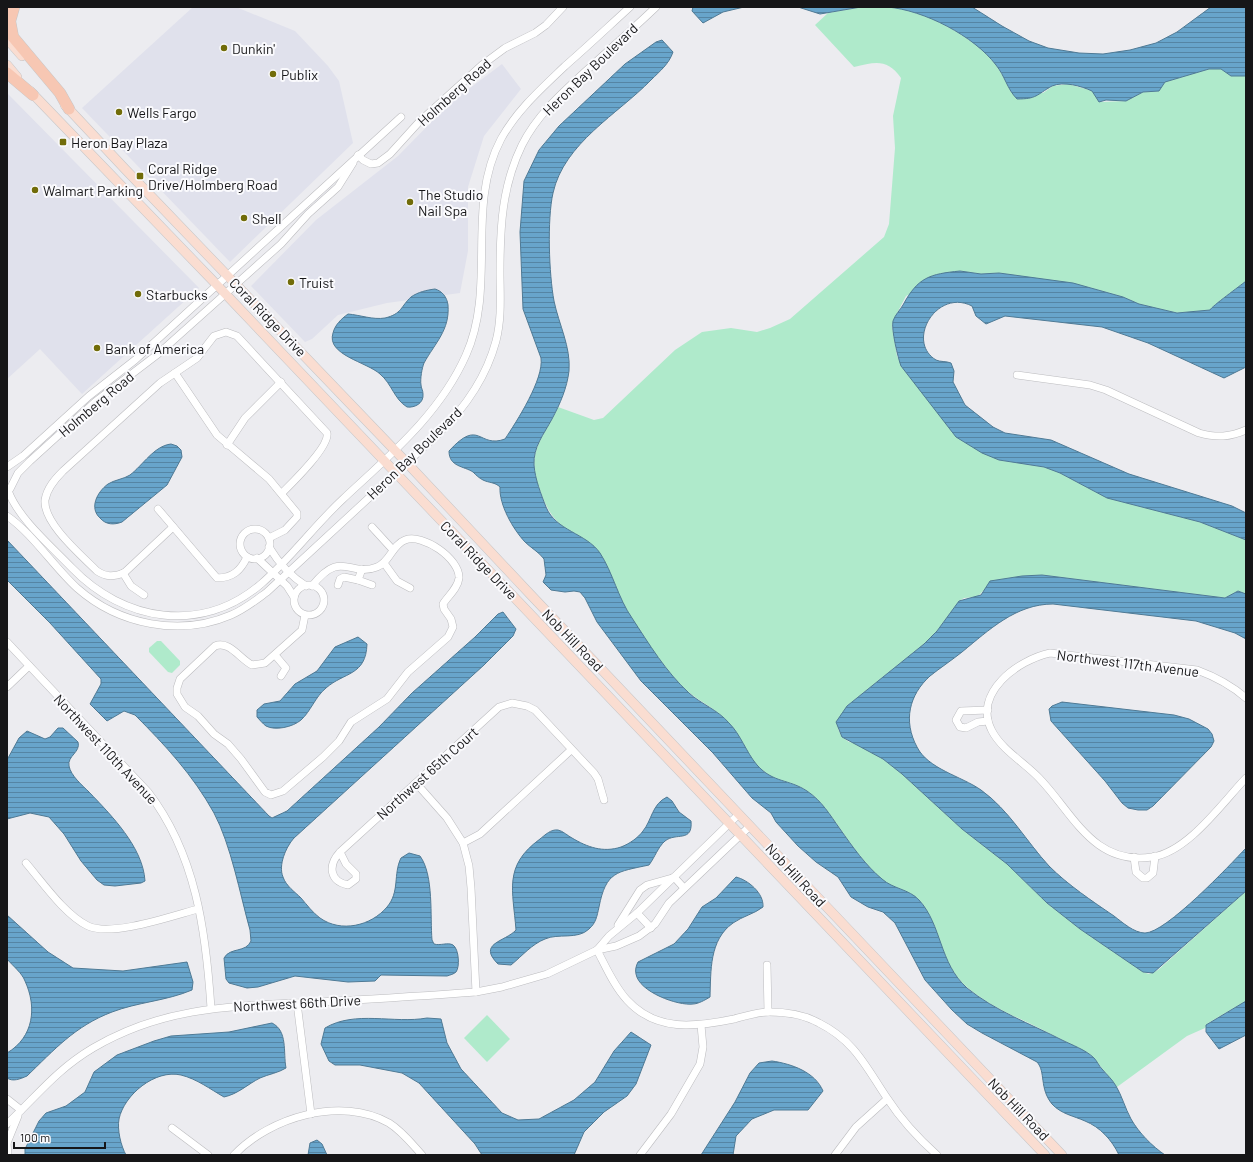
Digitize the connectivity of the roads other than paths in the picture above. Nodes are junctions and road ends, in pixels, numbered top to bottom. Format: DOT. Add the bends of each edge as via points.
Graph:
graph roads {
  1 [pos="14,7"];
  2 [pos="557,7"];
  3 [pos="563,7"];
  4 [pos="630,7"];
  5 [pos="654,8"];
  6 [pos="554,15"];
  7 [pos="7,39"];
  8 [pos="7,65"];
  9 [pos="7,73"];
  10 [pos="33,95"];
  11 [pos="69,109"];
  12 [pos="401,117"];
  13 [pos="358,155"];
  14 [pos="227,275"];
  15 [pos="216,284"];
  16 [pos="236,284"];
  17 [pos="224,293"];
  18 [pos="175,374"];
  19 [pos="1017,375"];
  20 [pos="281,382"];
  21 [pos="1246,430"];
  22 [pos="226,445"];
  23 [pos="395,450"];
  24 [pos="383,461"];
  25 [pos="407,462"];
  26 [pos="7,467"];
  27 [pos="395,473"];
  28 [pos="7,480"];
  29 [pos="282,493"];
  30 [pos="9,494"];
  31 [pos="158,509"];
  32 [pos="7,516"];
  33 [pos="173,527"];
  34 [pos="372,527"];
  35 [pos="269,538"];
  36 [pos="269,547"];
  37 [pos="393,550"];
  38 [pos="247,557"];
  39 [pos="258,558"];
  40 [pos="384,563"];
  41 [pos="282,564"];
  42 [pos="362,569"];
  43 [pos="289,572"];
  44 [pos="123,573"];
  45 [pos="273,573"];
  46 [pos="281,580"];
  47 [pos="358,580"];
  48 [pos="338,585"];
  49 [pos="372,585"];
  50 [pos="309,586"];
  51 [pos="410,588"];
  52 [pos="530,594"];
  53 [pos="144,595"];
  54 [pos="294,597"];
  55 [pos="520,603"];
  56 [pos="305,615"];
  57 [pos="7,642"];
  58 [pos="275,655"];
  59 [pos="29,666"];
  60 [pos="281,676"];
  61 [pos="7,687"];
  62 [pos="1246,698"];
  63 [pos="571,750"];
  64 [pos="1246,778"];
  65 [pos="416,783"];
  66 [pos="604,800"];
  67 [pos="739,814"];
  68 [pos="729,823"];
  69 [pos="750,826"];
  70 [pos="740,835"];
  71 [pos="463,843"];
  72 [pos="340,852"];
  73 [pos="1156,856"];
  74 [pos="1134,857"];
  75 [pos="26,863"];
  76 [pos="674,877"];
  77 [pos="684,888"];
  78 [pos="198,909"];
  79 [pos="637,913"];
  80 [pos="651,928"];
  81 [pos="609,936"];
  82 [pos="597,950"];
  83 [pos="767,965"];
  84 [pos="476,992"];
  85 [pos="297,1003"];
  86 [pos="210,1008"];
  87 [pos="768,1012"];
  88 [pos="701,1025"];
  89 [pos="7,1099"];
  90 [pos="887,1099"];
  91 [pos="21,1110"];
  92 [pos="312,1114"];
  93 [pos="7,1124"];
  94 [pos="172,1128"];
  95 [pos="7,1143"];
  96 [pos="8,1155"];
  97 [pos="208,1155"];
  98 [pos="234,1155"];
  99 [pos="422,1155"];
  100 [pos="640,1155"];
  101 [pos="835,1155"];
  102 [pos="937,1155"];
  103 [pos="1045,1155"];
  104 [pos="1062,1155"];
  1 -- 11 [label="highway" via="10,21 13,37 60,93"];
  2 -- 6 [label="street, Holmberg Road"];
  3 -- 6 [label="street, Holmberg Road"];
  4 -- 23 [label="street, Heron Bay Boulevard" via="523,107 500,141 492,160 482,203 482,285 474,334 466,355 440,401"];
  5 -- 25 [label="street, Heron Bay Boulevard" via="560,95 544,113 523,145 506,188 501,215 501,307 496,340 488,364 476,389 457,415"];
  6 -- 13 [label="street, Holmberg Road" via="535,33 505,48 482,65 419,122 382,160 371,164"];
  7 -- 11 [label="main road, Coral Ridge Drive"];
  8 -- 10 [label="main road, Coral Ridge Drive"];
  9 -- 10 [label="highway"];
  10 -- 15 [label="main road, Coral Ridge Drive"];
  11 -- 14 [label="main road, Coral Ridge Drive"];
  12 -- 13 [label="street"];
  13 -- 14 [label="street, Holmberg Road"];
  13 -- 16 [label="street, Holmberg Road" via="338,187 281,244"];
  14 -- 15 [label="street, Holmberg Road"];
  14 -- 16 [label="main road, Coral Ridge Drive"];
  15 -- 17 [label="main road, Coral Ridge Drive"];
  15 -- 26 [label="street, Holmberg Road" via="135,360"];
  16 -- 17 [label="street, Holmberg Road"];
  16 -- 23 [label="main road, Coral Ridge Drive"];
  17 -- 24 [label="main road, Coral Ridge Drive"];
  17 -- 30 [label="street, Holmberg Road" via="158,354 95,402 30,461 18,473"];
  18 -- 20 [label="street" via="196,358 214,336 226,332 238,336"];
  18 -- 22 [label="street" via="209,426"];
  18 -- 44 [label="street" via="149,392 63,471 46,494 45,506 52,521 97,571 109,576"];
  19 -- 21 [label="street" via="1090,384 1210,437 1236,435"];
  20 -- 22 [label="street" via="245,418"];
  20 -- 29 [label="street" via="323,428 328,437 320,451"];
  22 -- 29 [label="street" via="254,465"];
  23 -- 24 [label="street, Heron Bay Boulevard"];
  23 -- 25 [label="main road, Coral Ridge Drive"];
  24 -- 27 [label="main road, Coral Ridge Drive"];
  24 -- 41 [label="street, Heron Bay Boulevard" via="337,504"];
  25 -- 27 [label="street, Heron Bay Boulevard"];
  25 -- 52 [label="main road, Coral Ridge Drive"];
  27 -- 43 [label="street, Heron Bay Boulevard"];
  27 -- 55 [label="main road, Coral Ridge Drive"];
  28 -- 30 [label="street, Heron Bay Boulevard"];
  29 -- 35 [label="street" via="293,506 297,518 285,530"];
  30 -- 45 [label="street, Heron Bay Boulevard" via="19,511 83,579 108,598 138,611 172,616 207,612 243,597"];
  31 -- 33 [label="street"];
  32 -- 46 [label="street, Heron Bay Boulevard" via="84,594 106,608 146,623 171,626 211,622 250,605"];
  33 -- 38 [label="street" via="218,578 234,574"];
  33 -- 44 [label="street"];
  34 -- 37 [label="street"];
  35 -- 36 [label="street"];
  35 -- 38 [label="street" via="257,529 247,531 240,544"];
  36 -- 39 [label="street" via="265,555"];
  36 -- 41 [label="street"];
  37 -- 40 [label="street"];
  37 -- 58 [label="street" via="405,540 413,538 433,544 451,561 457,570 458,584 443,604 451,619 452,631 408,672 387,699 352,722 324,758 283,791 272,795 265,792 228,744 185,707 177,694 180,679 215,646 226,645 252,665 265,663"];
  38 -- 39 [label="street"];
  39 -- 45 [label="street"];
  40 -- 42 [label="street"];
  40 -- 51 [label="street" via="397,581"];
  41 -- 43 [label="street"];
  41 -- 45 [label="street, Heron Bay Boulevard"];
  42 -- 47 [label="street"];
  42 -- 50 [label="street" via="339,565 330,568"];
  43 -- 46 [label="street, Heron Bay Boulevard"];
  43 -- 50 [label="street"];
  44 -- 53 [label="street" via="131,586"];
  45 -- 46 [label="street"];
  46 -- 54 [label="street"];
  47 -- 48 [label="street" via="344,578 340,579"];
  47 -- 49 [label="street"];
  50 -- 54 [label="street" via="299,589"];
  50 -- 56 [label="street" via="322,594 323,604 314,614"];
  52 -- 67 [label="main road, Nob Hill Road"];
  54 -- 56 [label="street" via="297,610"];
  55 -- 68 [label="main road, Nob Hill Road"];
  56 -- 58 [label="street" via="302,630"];
  57 -- 59 [label="street, Northwest 110th Avenue"];
  58 -- 60 [label="street" via="286,668"];
  59 -- 61 [label="street"];
  59 -- 78 [label="street, Northwest 110th Avenue" via="158,804 177,838 188,866"];
  62 -- 74 [label="street, Northwest 117th Avenue" via="1216,677 1197,670 1050,653 1024,662 999,682 993,692 988,715 992,732 1039,778 1088,837 1108,851"];
  63 -- 65 [label="street, Northwest 65th Court" via="535,710 512,703 499,707"];
  63 -- 66 [label="street" via="598,779"];
  63 -- 71 [label="street" via="480,834"];
  64 -- 73 [label="street" via="1191,837 1179,846"];
  65 -- 71 [label="street" via="447,818"];
  65 -- 72 [label="street, Northwest 65th Court"];
  67 -- 68 [label="street, Northwest 66th Drive"];
  67 -- 69 [label="main road, Nob Hill Road"];
  68 -- 70 [label="main road, Nob Hill Road"];
  68 -- 76 [label="street, Northwest 66th Drive"];
  69 -- 70 [label="street, Northwest 66th Drive"];
  69 -- 104 [label="main road, Nob Hill Road"];
  70 -- 77 [label="street, Northwest 66th Drive"];
  70 -- 103 [label="main road, Nob Hill Road"];
  71 -- 84 [label="street" via="471,888"];
  73 -- 74 [label="street"];
  73 -- 74 [label="street" via="1152,873 1147,878 1136,872"];
  75 -- 78 [label="street" via="71,914 89,926 116,930"];
  76 -- 77 [label="street"];
  76 -- 79 [label="street, Northwest 66th Drive"];
  76 -- 81 [label="street, Northwest 66th Drive" via="647,885 640,890 623,919"];
  77 -- 80 [label="street, Northwest 66th Drive" via="669,903"];
  78 -- 86 [label="street, Northwest 110th Avenue" via="206,947"];
  79 -- 80 [label="street"];
  79 -- 81 [label="street, Northwest 66th Drive"];
  80 -- 82 [label="street, Northwest 66th Drive" via="616,946"];
  81 -- 82 [label="street, Northwest 66th Drive"];
  82 -- 84 [label="street, Northwest 66th Drive" via="547,974"];
  82 -- 88 [label="street" via="616,985 636,1008 664,1024"];
  83 -- 87 [label="street"];
  84 -- 85 [label="street, Northwest 66th Drive"];
  85 -- 86 [label="street, Northwest 66th Drive"];
  85 -- 92 [label="street"];
  86 -- 91 [label="street, Northwest 66th Drive" via="162,1018 117,1035 72,1062 51,1079"];
  87 -- 88 [label="street"];
  87 -- 90 [label="street" via="801,1016 833,1031 860,1055"];
  88 -- 100 [label="street" via="703,1047 700,1064 671,1114"];
  89 -- 91 [label="street"];
  90 -- 101 [label="street" via="856,1127"];
  90 -- 102 [label="street"];
  91 -- 93 [label="street, Northwest 66th Drive"];
  91 -- 95 [label="street, Northwest 66th Drive"];
  92 -- 98 [label="street" via="287,1120 266,1130"];
  92 -- 99 [label="street" via="344,1111 376,1117 400,1131"];
  94 -- 97 [label="street"];
  95 -- 96 [label="street, Northwest 66th Drive"];
}
